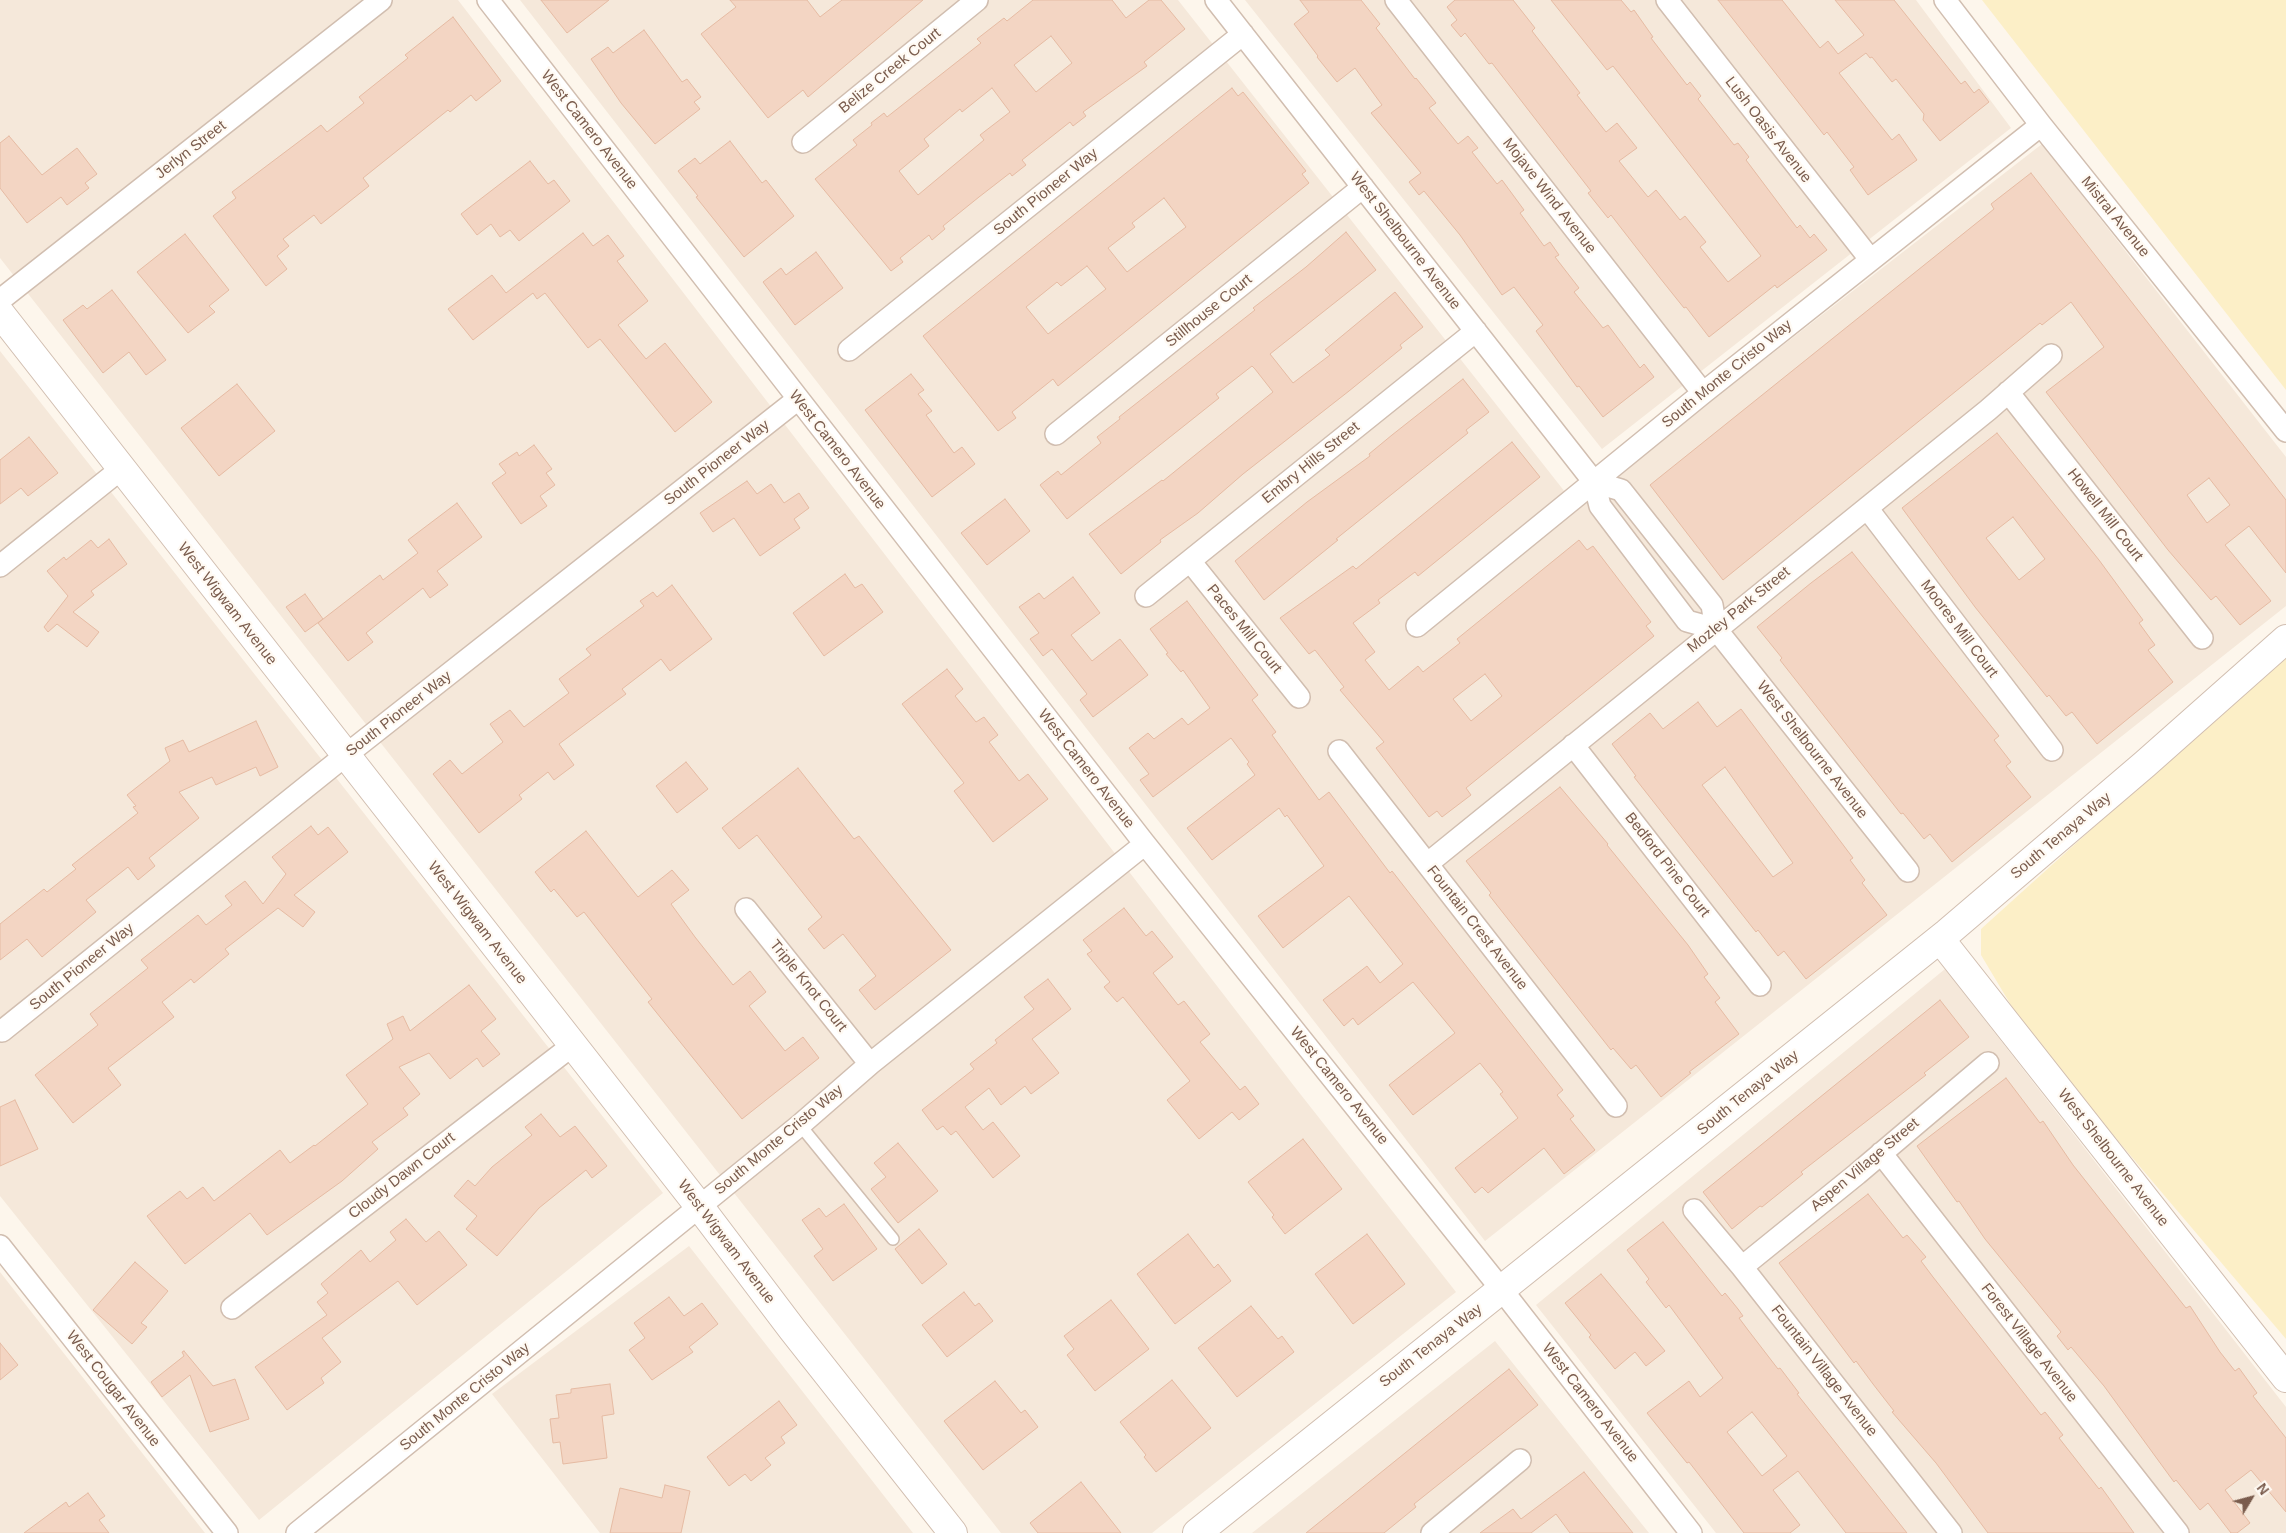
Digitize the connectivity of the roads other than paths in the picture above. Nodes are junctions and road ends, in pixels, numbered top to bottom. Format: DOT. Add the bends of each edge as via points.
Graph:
graph roads {
  1 [pos="381,0"];
  2 [pos="488,0"];
  3 [pos="976,0"];
  4 [pos="1216,0"];
  5 [pos="1396,0"];
  6 [pos="1667,0"];
  7 [pos="1946,0"];
  8 [pos="1243,34"];
  9 [pos="2041,124"];
  10 [pos="803,142"];
  11 [pos="1362,187"];
  12 [pos="1870,260"];
  13 [pos="0,300"];
  14 [pos="0,313"];
  15 [pos="1476,331"];
  16 [pos="849,350"];
  17 [pos="2051,356"];
  18 [pos="2008,392"];
  19 [pos="1703,393"];
  20 [pos="798,399"];
  21 [pos="2286,432"];
  22 [pos="1056,434"];
  23 [pos="121,469"];
  24 [pos="1594,482"];
  25 [pos="1867,508"];
  26 [pos="1190,561"];
  27 [pos="0,566"];
  28 [pos="1146,596"];
  29 [pos="1417,626"];
  30 [pos="1716,628"];
  31 [pos="2202,638"];
  32 [pos="2286,639"];
  33 [pos="1299,697"];
  34 [pos="1573,745"];
  35 [pos="2052,750"];
  36 [pos="1339,751"];
  37 [pos="346,756"];
  38 [pos="1145,844"];
  39 [pos="1427,864"];
  40 [pos="1908,871"];
  41 [pos="746,909"];
  42 [pos="1940,938"];
  43 [pos="1760,985"];
  44 [pos="2,1031"];
  45 [pos="573,1045"];
  46 [pos="1988,1063"];
  47 [pos="870,1064"];
  48 [pos="1616,1106"];
  49 [pos="800,1125"];
  50 [pos="1881,1153"];
  51 [pos="699,1206"];
  52 [pos="1694,1210"];
  53 [pos="893,1239"];
  54 [pos="0,1246"];
  55 [pos="1742,1267"];
  56 [pos="1502,1290"];
  57 [pos="232,1308"];
  58 [pos="2286,1378"];
  59 [pos="1520,1460"];
  60 [pos="227,1533"];
  61 [pos="297,1533"];
  62 [pos="954,1533"];
  63 [pos="1198,1533"];
  64 [pos="1432,1533"];
  65 [pos="1691,1533"];
  66 [pos="1951,1533"];
  67 [pos="2178,1533"];
  1 -- 13 [label="street, Jerlyn Street"];
  2 -- 20 [label="street, West Camero Avenue"];
  3 -- 10 [label="street, Belize Creek Court"];
  4 -- 8 [label="street, West Shelbourne Avenue"];
  5 -- 19 [label="street, Mojave Wind Avenue"];
  6 -- 12 [label="street, Lush Oasis Avenue"];
  7 -- 9 [label="street, Mistral Avenue"];
  8 -- 11 [label="street, West Shelbourne Avenue"];
  8 -- 16 [label="street, South Pioneer Way"];
  9 -- 12 [label="street, South Monte Cristo Way"];
  9 -- 21 [label="street, Mistral Avenue"];
  11 -- 15 [label="street, West Shelbourne Avenue"];
  11 -- 22 [label="street, Stillhouse Court"];
  12 -- 19 [label="street, South Monte Cristo Way"];
  14 -- 23 [label="street, West Wigwam Avenue"];
  15 -- 24 [label="street, West Shelbourne Avenue"];
  15 -- 26 [label="street, Embry Hills Street"];
  17 -- 18 [label="street, Mozley Park Street"];
  18 -- 25 [label="street, Mozley Park Street"];
  18 -- 31 [label="street, Howell Mill Court"];
  19 -- 24 [label="street, South Monte Cristo Way"];
  20 -- 37 [label="street, South Pioneer Way"];
  20 -- 38 [label="street, West Camero Avenue"];
  23 -- 27 [label="street"];
  23 -- 37 [label="street, West Wigwam Avenue"];
  24 -- 29 [label="street, South Monte Cristo Way"];
  24 -- 30 [label="street, West Shelbourne Avenue" via="1621,490 1712,605"];
  24 -- 30 [label="street, West Shelbourne Avenue" via="1600,506 1687,621"];
  25 -- 30 [label="street, Mozley Park Street"];
  25 -- 35 [label="street, Moores Mill Court"];
  26 -- 28 [label="street, Embry Hills Street"];
  26 -- 33 [label="street, Paces Mill Court"];
  30 -- 34 [label="street, Mozley Park Street"];
  30 -- 40 [label="street, West Shelbourne Avenue"];
  32 -- 42 [label="street, South Tenaya Way"];
  34 -- 39 [label="street, Mozley Park Street"];
  34 -- 43 [label="street, Bedford Pine Court"];
  36 -- 39 [label="street, Fountain Crest Avenue"];
  37 -- 44 [label="street, South Pioneer Way"];
  37 -- 45 [label="street, West Wigwam Avenue"];
  38 -- 47 [label="street, South Monte Cristo Way"];
  38 -- 56 [label="street, West Camero Avenue"];
  39 -- 48 [label="street, Fountain Crest Avenue"];
  41 -- 47 [label="street, Triple Knot Court"];
  42 -- 56 [label="street, South Tenaya Way"];
  42 -- 58 [label="street, West Shelbourne Avenue"];
  45 -- 51 [label="street, West Wigwam Avenue"];
  45 -- 57 [label="street, Cloudy Dawn Court"];
  46 -- 50 [label="street, Aspen Village Street"];
  47 -- 49 [label="street, South Monte Cristo Way"];
  49 -- 51 [label="street, South Monte Cristo Way"];
  49 -- 53 [label="lane"];
  50 -- 55 [label="street, Aspen Village Street"];
  50 -- 67 [label="street, Forest Village Avenue"];
  51 -- 61 [label="street, South Monte Cristo Way"];
  51 -- 62 [label="street, West Wigwam Avenue"];
  52 -- 55 [label="street, Fountain Village Avenue"];
  54 -- 60 [label="street, West Cougar Avenue"];
  55 -- 66 [label="street, Fountain Village Avenue"];
  56 -- 63 [label="street, South Tenaya Way"];
  56 -- 65 [label="street, West Camero Avenue"];
  59 -- 64 [label="street"];
}
